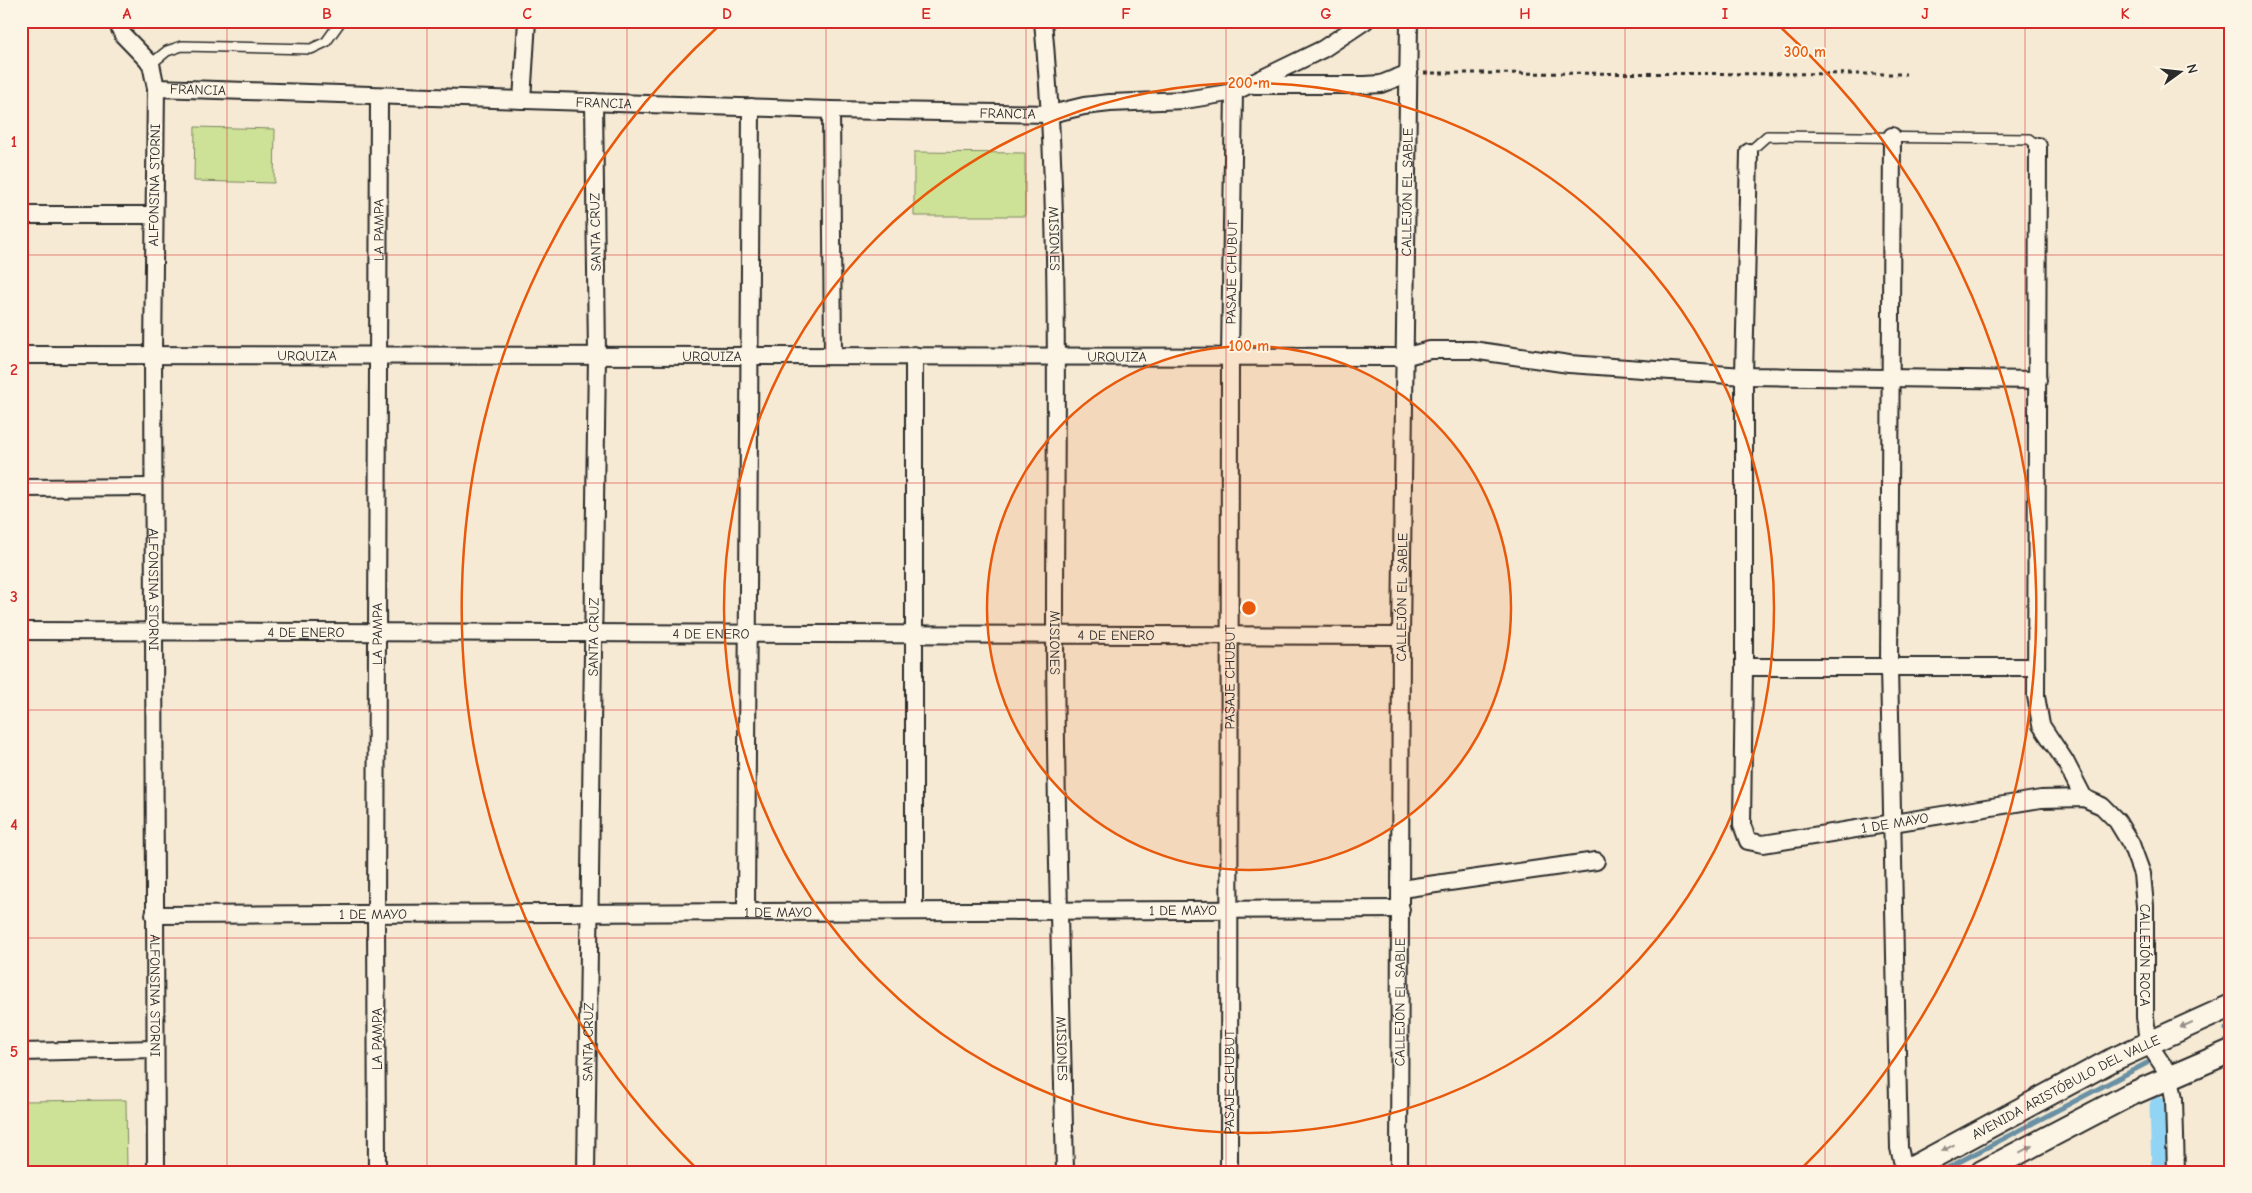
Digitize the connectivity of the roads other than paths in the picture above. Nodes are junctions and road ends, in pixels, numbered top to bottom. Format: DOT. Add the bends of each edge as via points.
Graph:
graph roads {
  1 [pos="116,21"];
  2 [pos="342,21"];
  3 [pos="527,21"];
  4 [pos="1043,21"];
  5 [pos="1365,21"];
  6 [pos="1409,21"];
  7 [pos="151,64"];
  8 [pos="1409,73"];
  9 [pos="1250,85"];
  10 [pos="156,88"];
  11 [pos="1234,92"];
  12 [pos="380,97"];
  13 [pos="522,100"];
  14 [pos="594,102"];
  15 [pos="751,107"];
  16 [pos="831,110"];
  17 [pos="1051,114"];
  18 [pos="1892,136"];
  19 [pos="2038,146"];
  20 [pos="1749,152"];
  21 [pos="21,215"];
  22 [pos="153,215"];
  23 [pos="152,354"];
  24 [pos="378,354"];
  25 [pos="21,355"];
  26 [pos="597,355"];
  27 [pos="750,355"];
  28 [pos="833,355"];
  29 [pos="914,356"];
  30 [pos="1055,356"];
  31 [pos="1230,356"];
  32 [pos="1403,356"];
  33 [pos="1744,376"];
  34 [pos="1889,380"];
  35 [pos="2038,380"];
  36 [pos="153,487"];
  37 [pos="21,488"];
  38 [pos="21,631"];
  39 [pos="153,632"];
  40 [pos="377,633"];
  41 [pos="594,634"];
  42 [pos="750,634"];
  43 [pos="915,634"];
  44 [pos="1055,635"];
  45 [pos="1230,636"];
  46 [pos="1401,636"];
  47 [pos="1744,667"];
  48 [pos="1889,667"];
  49 [pos="2035,667"];
  50 [pos="2084,798"];
  51 [pos="2041,799"];
  52 [pos="1893,823"];
  53 [pos="1596,861"];
  54 [pos="1401,889"];
  55 [pos="1060,909"];
  56 [pos="1400,909"];
  57 [pos="914,910"];
  58 [pos="1230,910"];
  59 [pos="746,911"];
  60 [pos="590,912"];
  61 [pos="376,913"];
  62 [pos="154,915"];
  63 [pos="2231,1006"];
  64 [pos="2148,1043"];
  65 [pos="155,1049"];
  66 [pos="2231,1051"];
  67 [pos="21,1052"];
  68 [pos="2170,1076"];
  69 [pos="156,1172"];
  70 [pos="377,1172"];
  71 [pos="586,1172"];
  72 [pos="1065,1172"];
  73 [pos="1229,1172"];
  74 [pos="1399,1172"];
  75 [pos="1905,1172"];
  76 [pos="1982,1172"];
  77 [pos="2176,1172"];
  1 -- 7 [label="street" via="124,35"];
  2 -- 7 [label="lane" via="326,42 311,49 182,46 167,50"];
  3 -- 13 [label="street"];
  4 -- 17 [label="street, MISIONES"];
  5 -- 9 [label="street, FRANCIA" via="1323,49"];
  6 -- 8 [label="street, CALLEJÓN EL SABLE"];
  7 -- 10 [label="street, ALFONSINA STORNI"];
  8 -- 9 [label="street" via="1381,84"];
  8 -- 32 [label="street, CALLEJÓN EL SABLE"];
  9 -- 11 [label="street, FRANCIA"];
  10 -- 12 [label="street, FRANCIA"];
  10 -- 22 [label="street, ALFONSINA STORNI"];
  11 -- 17 [label="street, FRANCIA" via="1185,100 1110,102"];
  11 -- 31 [label="street, PASAJE CHUBUT"];
  12 -- 13 [label="street, FRANCIA"];
  12 -- 24 [label="street, LA PAMPA"];
  13 -- 14 [label="street, FRANCIA"];
  14 -- 15 [label="street, FRANCIA"];
  14 -- 26 [label="street, SANTA CRUZ"];
  15 -- 16 [label="street, FRANCIA"];
  15 -- 27 [label="street"];
  16 -- 17 [label="street, FRANCIA"];
  16 -- 28 [label="street"];
  17 -- 30 [label="street, MISIONES"];
  18 -- 19 [label="lane" via="2029,139"];
  18 -- 20 [label="lane" via="1767,136"];
  18 -- 34 [label="street"];
  19 -- 35 [label="street"];
  20 -- 33 [label="street"];
  21 -- 22 [label="street"];
  22 -- 23 [label="street, ALFONSINA STORNI"];
  23 -- 24 [label="street, URQUIZA"];
  23 -- 25 [label="street, URQUIZA"];
  23 -- 36 [label="street, ALFONSINA STORNI"];
  24 -- 26 [label="street, URQUIZA"];
  24 -- 40 [label="street, LA PAMPA"];
  26 -- 27 [label="street, URQUIZA"];
  26 -- 41 [label="street, SANTA CRUZ"];
  27 -- 28 [label="street, URQUIZA"];
  27 -- 42 [label="street"];
  28 -- 29 [label="street, URQUIZA"];
  29 -- 30 [label="street, URQUIZA"];
  29 -- 43 [label="street"];
  30 -- 31 [label="street, URQUIZA"];
  30 -- 44 [label="street, MISIONES"];
  31 -- 32 [label="street, URQUIZA"];
  31 -- 45 [label="street, PASAJE CHUBUT"];
  32 -- 33 [label="street, URQUIZA" via="1430,350 1472,350 1569,364"];
  32 -- 46 [label="street, CALLEJÓN EL SABLE"];
  33 -- 34 [label="street, URQUIZA"];
  33 -- 47 [label="street"];
  34 -- 35 [label="street, URQUIZA"];
  34 -- 48 [label="street"];
  35 -- 49 [label="street"];
  36 -- 37 [label="street"];
  36 -- 39 [label="street, ALFONSINA STORNI"];
  38 -- 39 [label="street, 4 DE ENERO"];
  39 -- 40 [label="street, 4 DE ENERO"];
  39 -- 62 [label="street, ALFONSINA STORNI"];
  40 -- 41 [label="street, 4 DE ENERO"];
  40 -- 61 [label="street, LA PAMPA"];
  41 -- 42 [label="street, 4 DE ENERO"];
  41 -- 60 [label="street, SANTA CRUZ"];
  42 -- 43 [label="street, 4 DE ENERO"];
  42 -- 59 [label="street"];
  43 -- 44 [label="street, 4 DE ENERO"];
  43 -- 57 [label="street"];
  44 -- 45 [label="street, 4 DE ENERO"];
  44 -- 55 [label="street, MISIONES"];
  45 -- 46 [label="street, 4 DE ENERO"];
  45 -- 58 [label="street, PASAJE CHUBUT"];
  46 -- 54 [label="street, CALLEJÓN EL SABLE"];
  47 -- 48 [label="street"];
  47 -- 52 [label="street, 1 DE MAYO" via="1742,825 1748,841 1763,844"];
  48 -- 49 [label="street"];
  48 -- 52 [label="street"];
  49 -- 50 [label="street" via="2041,725"];
  50 -- 51 [label="street, CALLEJÓN ROCA"];
  50 -- 64 [label="street, CALLEJÓN ROCA" via="2102,806 2117,821 2131,844 2142,874"];
  51 -- 52 [label="street, 1 DE MAYO"];
  52 -- 75 [label="street" via="1899,1148"];
  53 -- 54 [label="street"];
  54 -- 56 [label="street, CALLEJÓN EL SABLE"];
  55 -- 57 [label="street, 1 DE MAYO"];
  55 -- 58 [label="street, 1 DE MAYO"];
  55 -- 72 [label="street, MISIONES"];
  56 -- 58 [label="street, 1 DE MAYO"];
  56 -- 74 [label="street, CALLEJÓN EL SABLE"];
  57 -- 59 [label="street, 1 DE MAYO"];
  58 -- 73 [label="street, PASAJE CHUBUT"];
  59 -- 60 [label="street, 1 DE MAYO"];
  60 -- 61 [label="street, 1 DE MAYO"];
  60 -- 71 [label="street, SANTA CRUZ"];
  61 -- 62 [label="street, 1 DE MAYO"];
  61 -- 70 [label="street, LA PAMPA"];
  62 -- 65 [label="street, ALFONSINA STORNI"];
  63 -- 64 [label="main road, AVENIDA ARISTÓBULO DEL VALLE, one-way"];
  64 -- 68 [label="street, CALLEJÓN ROCA"];
  64 -- 75 [label="main road, AVENIDA ARISTÓBULO DEL VALLE, one-way"];
  65 -- 67 [label="street"];
  65 -- 69 [label="street, ALFONSINA STORNI"];
  66 -- 68 [label="main road"];
  76 -- 68 [label="main road, one-way"];
  68 -- 77 [label="street, CALLEJÓN ROCA" via="2174,1099"];
}
